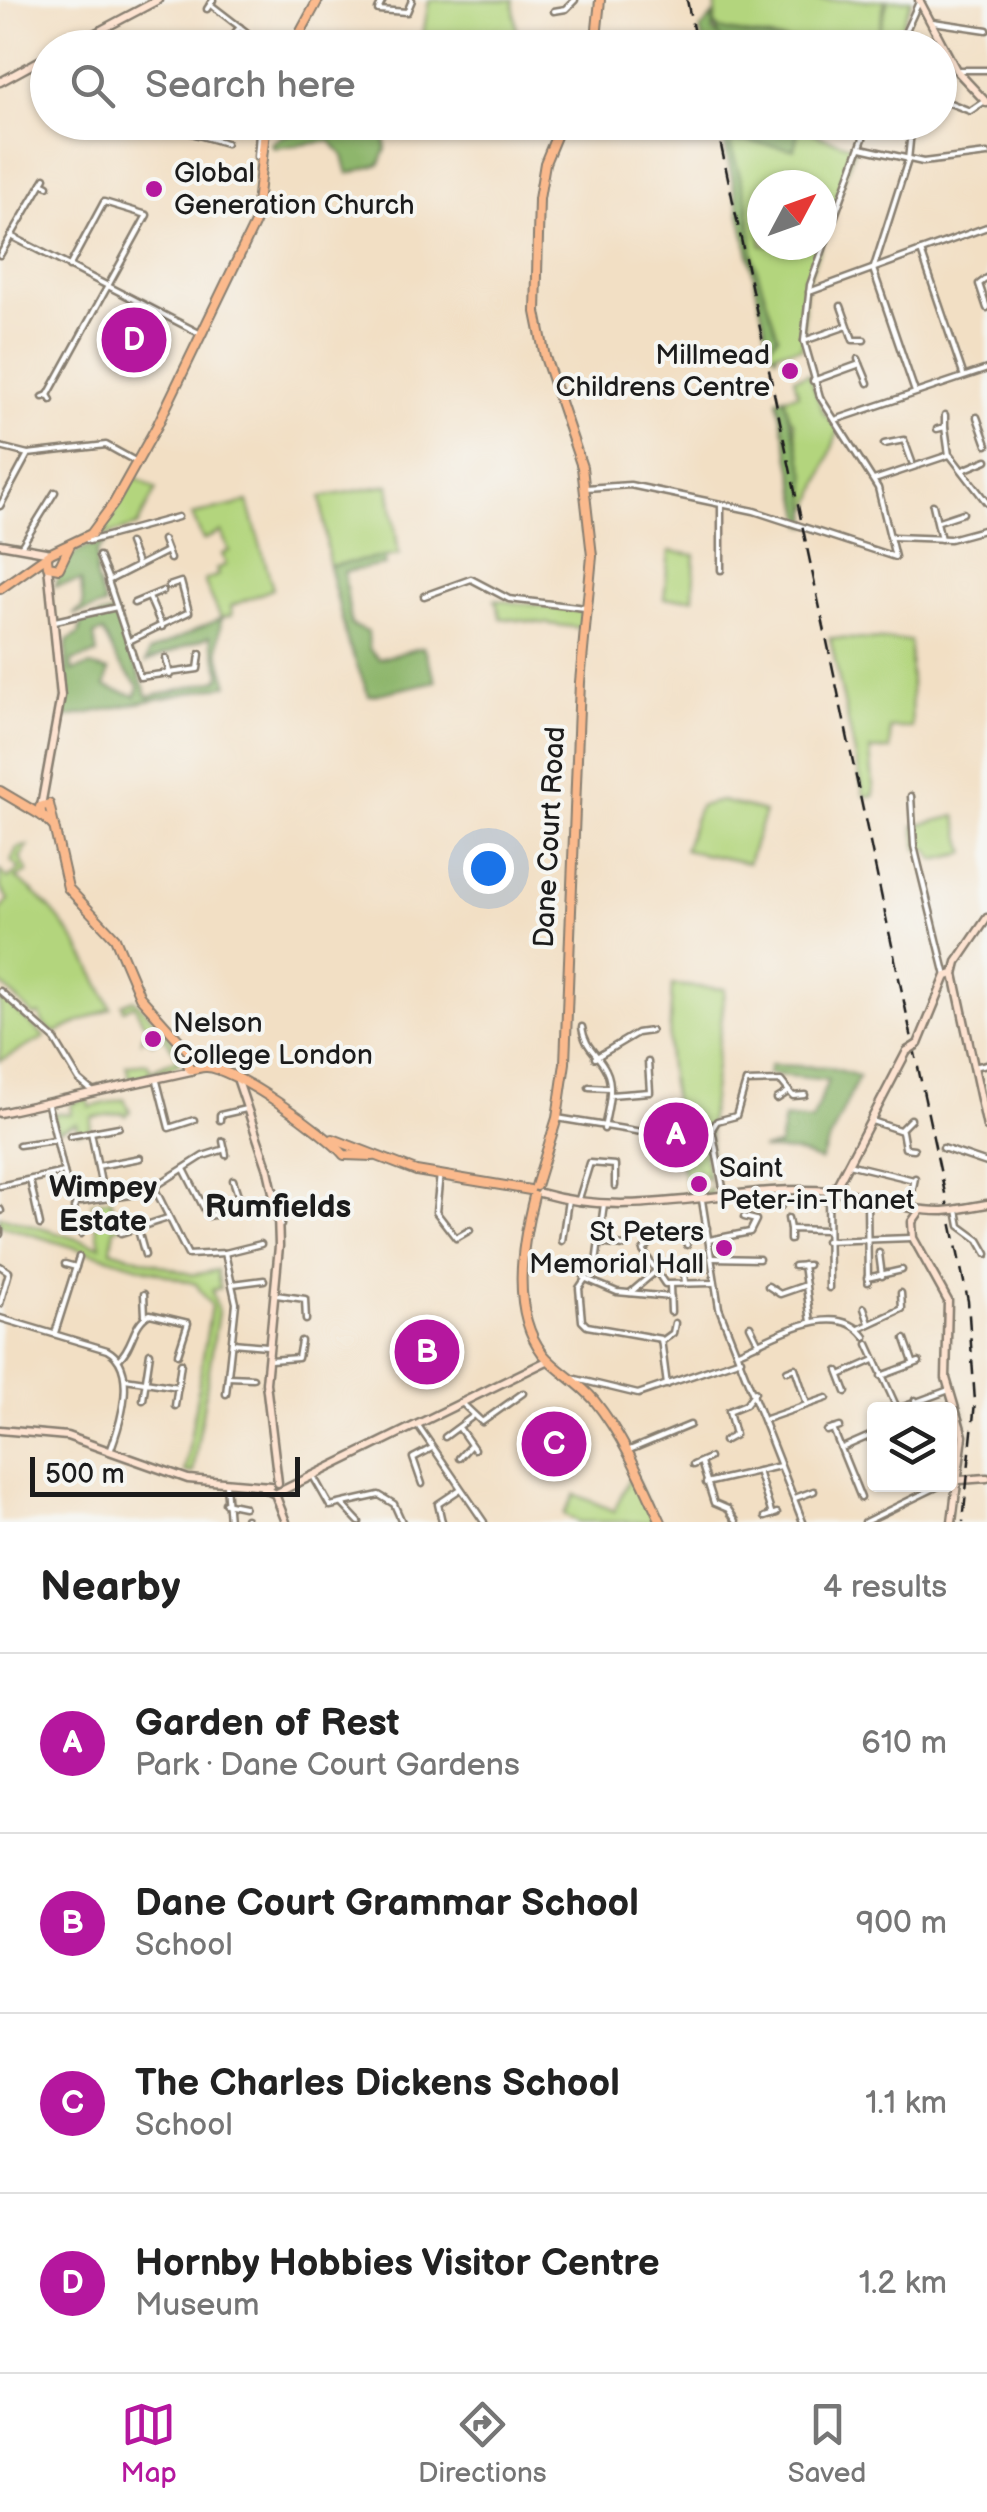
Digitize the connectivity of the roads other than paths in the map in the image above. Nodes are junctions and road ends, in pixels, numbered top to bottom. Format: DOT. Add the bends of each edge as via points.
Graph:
graph roads {
  1 [pos="158,0"];
  2 [pos="318,0"];
  3 [pos="383,0"];
  4 [pos="412,0"];
  5 [pos="575,0"];
  6 [pos="600,0"];
  7 [pos="920,1"];
  8 [pos="210,4"];
  9 [pos="554,12"];
  10 [pos="932,22"];
  11 [pos="240,26"];
  12 [pos="101,30"];
  13 [pos="237,30"];
  14 [pos="245,30"];
  15 [pos="302,30"];
  16 [pos="597,30"];
  17 [pos="906,30"];
  18 [pos="934,30"];
  19 [pos="987,30"];
  20 [pos="30,66"];
  21 [pos="957,70"];
  22 [pos="987,70"];
  23 [pos="957,71"];
  24 [pos="0,82"];
  25 [pos="986,102"];
  26 [pos="957,106"];
  27 [pos="213,140"];
  28 [pos="263,140"];
  29 [pos="556,140"];
  30 [pos="863,140"];
  31 [pos="910,140"];
  32 [pos="226,144"];
  33 [pos="861,148"];
  34 [pos="987,154"];
  35 [pos="908,160"];
  36 [pos="45,183"];
  37 [pos="987,227"];
  38 [pos="10,236"];
  39 [pos="921,251"];
  40 [pos="0,256"];
  41 [pos="69,267"];
  42 [pos="873,269"];
  43 [pos="987,278"];
  44 [pos="108,286"];
  45 [pos="808,292"];
  46 [pos="842,306"];
  47 [pos="987,308"];
  48 [pos="847,326"];
  49 [pos="202,334"];
  50 [pos="864,340"];
  51 [pos="804,341"];
  52 [pos="987,369"];
  53 [pos="962,374"];
  54 [pos="813,381"];
  55 [pos="868,383"];
  56 [pos="914,392"];
  57 [pos="47,397"];
  58 [pos="945,416"];
  59 [pos="977,417"];
  60 [pos="835,420"];
  61 [pos="945,427"];
  62 [pos="937,429"];
  63 [pos="882,434"];
  64 [pos="987,445"];
  65 [pos="0,447"];
  66 [pos="28,454"];
  67 [pos="949,455"];
  68 [pos="987,460"];
  69 [pos="137,462"];
  70 [pos="912,464"];
  71 [pos="963,470"];
  72 [pos="874,480"];
  73 [pos="586,488"];
  74 [pos="55,492"];
  75 [pos="987,502"];
  76 [pos="0,506"];
  77 [pos="721,506"];
  78 [pos="933,506"];
  79 [pos="963,512"];
  80 [pos="178,517"];
  81 [pos="938,522"];
  82 [pos="987,529"];
  83 [pos="892,537"];
  84 [pos="84,538"];
  85 [pos="942,539"];
  86 [pos="163,540"];
  87 [pos="0,544"];
  88 [pos="21,547"];
  89 [pos="132,547"];
  90 [pos="167,551"];
  91 [pos="99,556"];
  92 [pos="170,559"];
  93 [pos="51,560"];
  94 [pos="137,564"];
  95 [pos="720,570"];
  96 [pos="108,578"];
  97 [pos="168,586"];
  98 [pos="0,589"];
  99 [pos="163,591"];
  100 [pos="424,596"];
  101 [pos="150,597"];
  102 [pos="134,603"];
  103 [pos="117,607"];
  104 [pos="589,608"];
  105 [pos="55,620"];
  106 [pos="162,626"];
  107 [pos="130,640"];
  108 [pos="200,654"];
  109 [pos="166,658"];
  110 [pos="170,674"];
  111 [pos="0,791"];
  112 [pos="911,796"];
  113 [pos="45,810"];
  114 [pos="987,918"];
  115 [pos="950,975"];
  116 [pos="0,991"];
  117 [pos="582,1027"];
  118 [pos="651,1031"];
  119 [pos="202,1056"];
  120 [pos="595,1058"];
  121 [pos="188,1059"];
  122 [pos="650,1064"];
  123 [pos="987,1064"];
  124 [pos="974,1067"];
  125 [pos="197,1069"];
  126 [pos="172,1073"];
  127 [pos="156,1077"];
  128 [pos="234,1079"];
  129 [pos="79,1080"];
  130 [pos="589,1087"];
  131 [pos="609,1088"];
  132 [pos="96,1092"];
  133 [pos="788,1092"];
  134 [pos="610,1095"];
  135 [pos="805,1095"];
  136 [pos="69,1099"];
  137 [pos="777,1100"];
  138 [pos="48,1104"];
  139 [pos="246,1108"];
  140 [pos="0,1113"];
  141 [pos="556,1118"];
  142 [pos="911,1119"];
  143 [pos="194,1120"];
  144 [pos="220,1120"];
  145 [pos="872,1121"];
  146 [pos="119,1126"];
  147 [pos="987,1126"];
  148 [pos="604,1129"];
  149 [pos="900,1130"];
  150 [pos="91,1132"];
  151 [pos="648,1134"];
  152 [pos="70,1136"];
  153 [pos="55,1140"];
  154 [pos="223,1141"];
  155 [pos="20,1145"];
  156 [pos="943,1148"];
  157 [pos="914,1149"];
  158 [pos="140,1158"];
  159 [pos="987,1163"];
  160 [pos="848,1164"];
  161 [pos="98,1166"];
  162 [pos="184,1169"];
  163 [pos="64,1172"];
  164 [pos="440,1174"];
  165 [pos="30,1180"];
  166 [pos="233,1180"];
  167 [pos="614,1183"];
  168 [pos="0,1186"];
  169 [pos="273,1188"];
  170 [pos="155,1190"];
  171 [pos="831,1190"];
  172 [pos="535,1192"];
  173 [pos="782,1192"];
  174 [pos="724,1194"];
  175 [pos="104,1198"];
  176 [pos="866,1199"];
  177 [pos="77,1200"];
  178 [pos="568,1200"];
  179 [pos="702,1200"];
  180 [pos="578,1202"];
  181 [pos="276,1204"];
  182 [pos="604,1204"];
  183 [pos="987,1204"];
  184 [pos="780,1206"];
  185 [pos="243,1210"];
  186 [pos="955,1210"];
  187 [pos="913,1211"];
  188 [pos="744,1217"];
  189 [pos="168,1218"];
  190 [pos="788,1218"];
  191 [pos="40,1224"];
  192 [pos="707,1228"];
  193 [pos="279,1229"];
  194 [pos="790,1229"];
  195 [pos="138,1230"];
  196 [pos="826,1230"];
  197 [pos="120,1233"];
  198 [pos="81,1234"];
  199 [pos="469,1235"];
  200 [pos="562,1238"];
  201 [pos="912,1238"];
  202 [pos="865,1239"];
  203 [pos="709,1240"];
  204 [pos="790,1240"];
  205 [pos="649,1241"];
  206 [pos="826,1241"];
  207 [pos="599,1243"];
  208 [pos="261,1244"];
  209 [pos="615,1245"];
  210 [pos="687,1245"];
  211 [pos="624,1246"];
  212 [pos="226,1253"];
  213 [pos="880,1254"];
  214 [pos="987,1254"];
  215 [pos="146,1255"];
  216 [pos="613,1256"];
  217 [pos="79,1257"];
  218 [pos="713,1258"];
  219 [pos="759,1259"];
  220 [pos="65,1264"];
  221 [pos="0,1266"];
  222 [pos="794,1266"];
  223 [pos="76,1267"];
  224 [pos="683,1267"];
  225 [pos="902,1270"];
  226 [pos="656,1272"];
  227 [pos="882,1276"];
  228 [pos="583,1278"];
  229 [pos="264,1280"];
  230 [pos="685,1283"];
  231 [pos="716,1283"];
  232 [pos="233,1284"];
  233 [pos="670,1285"];
  234 [pos="806,1285"];
  235 [pos="768,1286"];
  236 [pos="830,1288"];
  237 [pos="901,1292"];
  238 [pos="144,1294"];
  239 [pos="630,1294"];
  240 [pos="275,1295"];
  241 [pos="671,1296"];
  242 [pos="0,1304"];
  243 [pos="863,1308"];
  244 [pos="671,1312"];
  245 [pos="145,1316"];
  246 [pos="0,1318"];
  247 [pos="306,1320"];
  248 [pos="812,1322"];
  249 [pos="675,1323"];
  250 [pos="869,1323"];
  251 [pos="750,1326"];
  252 [pos="859,1330"];
  253 [pos="55,1334"];
  254 [pos="865,1337"];
  255 [pos="907,1340"];
  256 [pos="662,1341"];
  257 [pos="232,1343"];
  258 [pos="298,1344"];
  259 [pos="759,1344"];
  260 [pos="868,1344"];
  261 [pos="270,1346"];
  262 [pos="738,1352"];
  263 [pos="150,1353"];
  264 [pos="178,1354"];
  265 [pos="119,1359"];
  266 [pos="742,1359"];
  267 [pos="268,1360"];
  268 [pos="549,1360"];
  269 [pos="874,1360"];
  270 [pos="182,1364"];
  271 [pos="787,1371"];
  272 [pos="228,1376"];
  273 [pos="882,1376"];
  274 [pos="253,1378"];
  275 [pos="125,1379"];
  276 [pos="145,1382"];
  277 [pos="590,1385"];
  278 [pos="667,1386"];
  279 [pos="178,1387"];
  280 [pos="949,1390"];
  281 [pos="524,1392"];
  282 [pos="755,1392"];
  283 [pos="846,1392"];
  284 [pos="226,1394"];
  285 [pos="824,1398"];
  286 [pos="142,1400"];
  287 [pos="915,1400"];
  288 [pos="893,1402"];
  289 [pos="911,1402"];
  290 [pos="462,1403"];
  291 [pos="807,1404"];
  292 [pos="175,1406"];
  293 [pos="472,1417"];
  294 [pos="766,1419"];
  295 [pos="690,1425"];
  296 [pos="418,1427"];
  297 [pos="460,1429"];
  298 [pos="833,1429"];
  299 [pos="0,1430"];
  300 [pos="445,1437"];
  301 [pos="867,1437"];
  302 [pos="724,1440"];
  303 [pos="432,1448"];
  304 [pos="842,1448"];
  305 [pos="626,1451"];
  306 [pos="110,1452"];
  307 [pos="460,1458"];
  308 [pos="710,1458"];
  309 [pos="701,1462"];
  310 [pos="693,1465"];
  311 [pos="780,1466"];
  312 [pos="758,1472"];
  313 [pos="314,1476"];
  314 [pos="987,1478"];
  315 [pos="960,1480"];
  316 [pos="957,1481"];
  317 [pos="706,1483"];
  318 [pos="226,1484"];
  319 [pos="422,1484"];
  320 [pos="276,1488"];
  321 [pos="461,1488"];
  322 [pos="927,1492"];
  323 [pos="811,1494"];
  324 [pos="861,1495"];
  325 [pos="793,1498"];
  326 [pos="225,1503"];
  327 [pos="344,1505"];
  328 [pos="244,1508"];
  329 [pos="764,1517"];
  330 [pos="733,1519"];
  331 [pos="230,1522"];
  332 [pos="286,1522"];
  333 [pos="358,1522"];
  334 [pos="402,1522"];
  335 [pos="442,1522"];
  336 [pos="484,1522"];
  337 [pos="661,1522"];
  338 [pos="803,1522"];
  339 [pos="865,1522"];
  340 [pos="952,1522"];
  1 -- 12 [label="street"];
  2 -- 15 [label="main road"];
  3 -- 4 [label="street" via="378,10 384,13 407,12"];
  5 -- 9 [label="street"];
  6 -- 16 [label="main road"];
  7 -- 10 [label="street"];
  7 -- 17 [label="street"];
  8 -- 11 [label="street"];
  10 -- 18 [label="street"];
  10 -- 19 [label="street"];
  11 -- 13 [label="street"];
  11 -- 14 [label="street"];
  20 -- 24 [label="street"];
  21 -- 22 [label="street"];
  23 -- 25 [label="street"];
  25 -- 26 [label="street" via="970,111"];
  27 -- 32 [label="street"];
  28 -- 49 [label="main road" via="255,223"];
  29 -- 73 [label="main road, Dane Court Road" via="540,188 536,312"];
  30 -- 33 [label="street"];
  31 -- 35 [label="street"];
  33 -- 35 [label="street"];
  33 -- 45 [label="street"];
  34 -- 35 [label="street"];
  35 -- 42 [label="street"];
  36 -- 38 [label="street"];
  37 -- 39 [label="street"];
  38 -- 40 [label="street"];
  38 -- 41 [label="street"];
  39 -- 42 [label="street"];
  39 -- 53 [label="street"];
  41 -- 44 [label="street"];
  41 -- 44 [label="street" via="104,202 147,215"];
  42 -- 45 [label="street"];
  42 -- 56 [label="street"];
  43 -- 47 [label="street" via="979,284"];
  44 -- 49 [label="street"];
  44 -- 57 [label="street"];
  45 -- 51 [label="street"];
  46 -- 48 [label="street"];
  48 -- 50 [label="street" via="856,341"];
  48 -- 51 [label="street"];
  49 -- 69 [label="main road"];
  51 -- 54 [label="street"];
  52 -- 53 [label="street"];
  53 -- 56 [label="street"];
  54 -- 55 [label="street" via="859,362"];
  54 -- 60 [label="street"];
  56 -- 60 [label="street"];
  58 -- 61 [label="street"];
  59 -- 64 [label="street"];
  60 -- 72 [label="street"];
  61 -- 62 [label="street"];
  61 -- 67 [label="street"];
  63 -- 70 [label="street" via="885,443 901,441"];
  65 -- 66 [label="street"];
  66 -- 69 [label="street" via="106,445"];
  66 -- 76 [label="street"];
  67 -- 70 [label="street"];
  67 -- 71 [label="street"];
  68 -- 71 [label="street"];
  69 -- 84 [label="main road"];
  70 -- 72 [label="street"];
  71 -- 75 [label="street"];
  72 -- 83 [label="street"];
  73 -- 77 [label="street" via="630,486"];
  73 -- 104 [label="main road, Dane Court Road"];
  74 -- 88 [label="street"];
  77 -- 83 [label="street" via="775,516 895,557"];
  77 -- 95 [label="street"];
  78 -- 81 [label="street"];
  79 -- 81 [label="street"];
  80 -- 84 [label="street"];
  81 -- 85 [label="street"];
  82 -- 85 [label="street"];
  83 -- 85 [label="street"];
  84 -- 93 [label="main road"];
  86 -- 90 [label="street"];
  87 -- 88 [label="street"];
  88 -- 93 [label="street"];
  89 -- 94 [label="street"];
  90 -- 92 [label="street"];
  90 -- 94 [label="street"];
  91 -- 96 [label="street"];
  93 -- 98 [label="main road"];
  93 -- 105 [label="street"];
  94 -- 96 [label="street"];
  96 -- 103 [label="street"];
  97 -- 106 [label="street" via="180,582 190,608"];
  99 -- 101 [label="street"];
  100 -- 104 [label="street" via="471,579 510,600"];
  101 -- 102 [label="street"];
  101 -- 106 [label="street"];
  103 -- 105 [label="street"];
  103 -- 107 [label="street"];
  104 -- 141 [label="main road, Dane Court Road" via="567,920 566,1050"];
  105 -- 113 [label="street" via="61,696"];
  106 -- 107 [label="street"];
  107 -- 110 [label="street" via="140,677"];
  108 -- 110 [label="street" via="199,669"];
  109 -- 110 [label="street"];
  111 -- 113 [label="main road"];
  112 -- 115 [label="street" via="914,846"];
  113 -- 121 [label="main road" via="68,888 115,938 140,997 174,1032"];
  114 -- 115 [label="street"];
  115 -- 124 [label="street"];
  115 -- 145 [label="street, bridge"];
  116 -- 129 [label="street" via="56,1040"];
  117 -- 120 [label="street"];
  118 -- 120 [label="street"];
  119 -- 121 [label="main road"];
  119 -- 125 [label="main road"];
  119 -- 128 [label="main road"];
  120 -- 131 [label="street" via="607,1071"];
  121 -- 125 [label="main road"];
  121 -- 126 [label="street"];
  122 -- 134 [label="street" via="651,1093"];
  123 -- 124 [label="street"];
  124 -- 147 [label="street"];
  125 -- 126 [label="street"];
  125 -- 128 [label="main road"];
  126 -- 127 [label="street"];
  127 -- 132 [label="street"];
  127 -- 143 [label="street" via="168,1128"];
  128 -- 139 [label="street"];
  128 -- 164 [label="main road" via="347,1148"];
  129 -- 132 [label="street"];
  129 -- 136 [label="street"];
  130 -- 131 [label="street"];
  131 -- 134 [label="street"];
  132 -- 136 [label="street"];
  133 -- 135 [label="street"];
  133 -- 137 [label="street"];
  133 -- 174 [label="street" via="785,1083 766,1078 746,1082 736,1116 714,1124"];
  134 -- 148 [label="street"];
  136 -- 138 [label="street"];
  138 -- 140 [label="street"];
  138 -- 153 [label="street"];
  139 -- 144 [label="street"];
  139 -- 169 [label="street"];
  141 -- 148 [label="street"];
  141 -- 172 [label="main road, Dane Court Road"];
  142 -- 149 [label="street"];
  145 -- 149 [label="street"];
  145 -- 160 [label="street"];
  146 -- 150 [label="street"];
  148 -- 151 [label="street"];
  149 -- 157 [label="street" via="905,1148"];
  150 -- 152 [label="street"];
  150 -- 161 [label="street"];
  153 -- 155 [label="street"];
  153 -- 163 [label="street"];
  154 -- 162 [label="street" via="225,1152"];
  156 -- 159 [label="street"];
  158 -- 161 [label="street"];
  160 -- 171 [label="street"];
  160 -- 187 [label="street" via="915,1179"];
  161 -- 175 [label="street"];
  162 -- 170 [label="street"];
  162 -- 185 [label="street" via="206,1215"];
  163 -- 165 [label="street"];
  163 -- 177 [label="street"];
  164 -- 172 [label="main road"];
  164 -- 199 [label="street" via="436,1212 454,1236"];
  165 -- 168 [label="street"];
  165 -- 191 [label="street"];
  166 -- 185 [label="street"];
  167 -- 180 [label="street" via="616,1166 590,1163"];
  169 -- 181 [label="street"];
  169 -- 193 [label="street" via="282,1206"];
  170 -- 175 [label="street"];
  170 -- 189 [label="street"];
  171 -- 173 [label="street"];
  171 -- 176 [label="street"];
  171 -- 196 [label="street"];
  172 -- 178 [label="street"];
  172 -- 268 [label="main road, Dane Court Road" via="524,1302 536,1343"];
  173 -- 174 [label="street"];
  173 -- 184 [label="street"];
  174 -- 179 [label="street"];
  175 -- 177 [label="street"];
  176 -- 187 [label="street"];
  176 -- 202 [label="street"];
  177 -- 198 [label="street"];
  178 -- 180 [label="street"];
  178 -- 200 [label="street"];
  179 -- 182 [label="street"];
  179 -- 192 [label="street"];
  180 -- 182 [label="street"];
  181 -- 185 [label="street"];
  181 -- 193 [label="street"];
  182 -- 207 [label="street"];
  183 -- 186 [label="street"];
  186 -- 187 [label="street, bridge"];
  186 -- 214 [label="street" via="960,1226"];
  187 -- 201 [label="street"];
  188 -- 203 [label="street" via="756,1220 750,1232"];
  189 -- 195 [label="street"];
  189 -- 212 [label="street" via="188,1255"];
  190 -- 194 [label="street"];
  192 -- 203 [label="street"];
  192 -- 210 [label="street" via="684,1236"];
  193 -- 240 [label="street"];
  194 -- 196 [label="street"];
  194 -- 204 [label="street"];
  195 -- 197 [label="street"];
  195 -- 215 [label="street"];
  196 -- 206 [label="street"];
  201 -- 202 [label="street"];
  201 -- 280 [label="street" via="948,1300"];
  202 -- 206 [label="street"];
  202 -- 227 [label="street" via="868,1280"];
  203 -- 218 [label="street"];
  205 -- 226 [label="street" via="643,1251"];
  206 -- 236 [label="street"];
  207 -- 209 [label="street"];
  207 -- 228 [label="street" via="596,1263"];
  208 -- 212 [label="street"];
  209 -- 211 [label="street"];
  209 -- 216 [label="street"];
  212 -- 232 [label="street"];
  213 -- 227 [label="street"];
  217 -- 223 [label="street"];
  218 -- 219 [label="street"];
  218 -- 231 [label="street"];
  220 -- 223 [label="street"];
  221 -- 242 [label="street" via="9,1272"];
  222 -- 234 [label="street" via="806,1265"];
  223 -- 253 [label="street"];
  224 -- 230 [label="street"];
  225 -- 227 [label="street"];
  226 -- 233 [label="street"];
  226 -- 239 [label="street"];
  228 -- 239 [label="street"];
  228 -- 256 [label="street" via="579,1310 587,1326"];
  229 -- 232 [label="street"];
  230 -- 231 [label="street"];
  230 -- 233 [label="street"];
  231 -- 262 [label="street"];
  232 -- 257 [label="street"];
  233 -- 241 [label="street"];
  234 -- 235 [label="street" via="780,1294"];
  234 -- 248 [label="street"];
  237 -- 250 [label="street" via="902,1309"];
  238 -- 245 [label="street"];
  239 -- 241 [label="street"];
  240 -- 247 [label="street" via="306,1299"];
  240 -- 261 [label="street"];
  241 -- 244 [label="street"];
  243 -- 250 [label="street"];
  245 -- 264 [label="street" via="188,1323"];
  245 -- 265 [label="street"];
  246 -- 253 [label="street"];
  248 -- 252 [label="street"];
  248 -- 259 [label="street"];
  249 -- 256 [label="street"];
  250 -- 252 [label="street"];
  251 -- 259 [label="street"];
  252 -- 254 [label="street"];
  253 -- 265 [label="street"];
  255 -- 273 [label="street" via="916,1363"];
  256 -- 278 [label="street"];
  257 -- 261 [label="street"];
  257 -- 272 [label="street"];
  258 -- 267 [label="street" via="293,1360"];
  259 -- 262 [label="street"];
  260 -- 269 [label="street"];
  261 -- 267 [label="street"];
  262 -- 266 [label="street"];
  263 -- 276 [label="street"];
  265 -- 275 [label="street"];
  266 -- 278 [label="street"];
  266 -- 282 [label="street"];
  267 -- 320 [label="street"];
  268 -- 277 [label="main road"];
  268 -- 290 [label="street"];
  269 -- 273 [label="street"];
  269 -- 283 [label="street" via="839,1373"];
  270 -- 279 [label="street"];
  271 -- 291 [label="street" via="796,1368"];
  272 -- 274 [label="street"];
  272 -- 284 [label="street"];
  273 -- 288 [label="street"];
  275 -- 276 [label="street"];
  275 -- 306 [label="street"];
  276 -- 279 [label="street"];
  276 -- 286 [label="street"];
  277 -- 278 [label="street" via="638,1394"];
  277 -- 305 [label="main road"];
  279 -- 292 [label="street"];
  280 -- 287 [label="street"];
  280 -- 315 [label="street" via="963,1436"];
  281 -- 293 [label="street" via="486,1420"];
  282 -- 294 [label="street"];
  282 -- 302 [label="street" via="729,1411 735,1435"];
  285 -- 291 [label="street"];
  287 -- 289 [label="street"];
  290 -- 293 [label="street"];
  290 -- 296 [label="street"];
  291 -- 294 [label="street"];
  293 -- 297 [label="street"];
  294 -- 311 [label="street"];
  295 -- 305 [label="street"];
  296 -- 303 [label="street"];
  296 -- 313 [label="street"];
  297 -- 300 [label="street"];
  297 -- 307 [label="street" via="472,1448"];
  298 -- 304 [label="street"];
  299 -- 306 [label="street" via="67,1436"];
  301 -- 304 [label="street"];
  303 -- 319 [label="street" via="413,1458"];
  303 -- 321 [label="street"];
  304 -- 324 [label="street"];
  305 -- 337 [label="main road"];
  306 -- 318 [label="street" via="169,1474"];
  308 -- 309 [label="street"];
  309 -- 310 [label="street"];
  309 -- 317 [label="street"];
  311 -- 312 [label="street"];
  311 -- 325 [label="street"];
  312 -- 317 [label="street"];
  312 -- 329 [label="street" via="774,1514"];
  313 -- 320 [label="street"];
  313 -- 327 [label="street" via="327,1504"];
  314 -- 315 [label="street"];
  315 -- 316 [label="street"];
  315 -- 340 [label="street"];
  317 -- 330 [label="street" via="714,1503"];
  318 -- 320 [label="street"];
  318 -- 326 [label="street"];
  320 -- 332 [label="street"];
  321 -- 335 [label="street" via="438,1504"];
  321 -- 336 [label="street"];
  322 -- 339 [label="street"];
  323 -- 325 [label="street"];
  325 -- 338 [label="street"];
  326 -- 328 [label="street"];
  326 -- 331 [label="street"];
  327 -- 333 [label="street"];
  327 -- 334 [label="street" via="379,1495 394,1504"];
}
